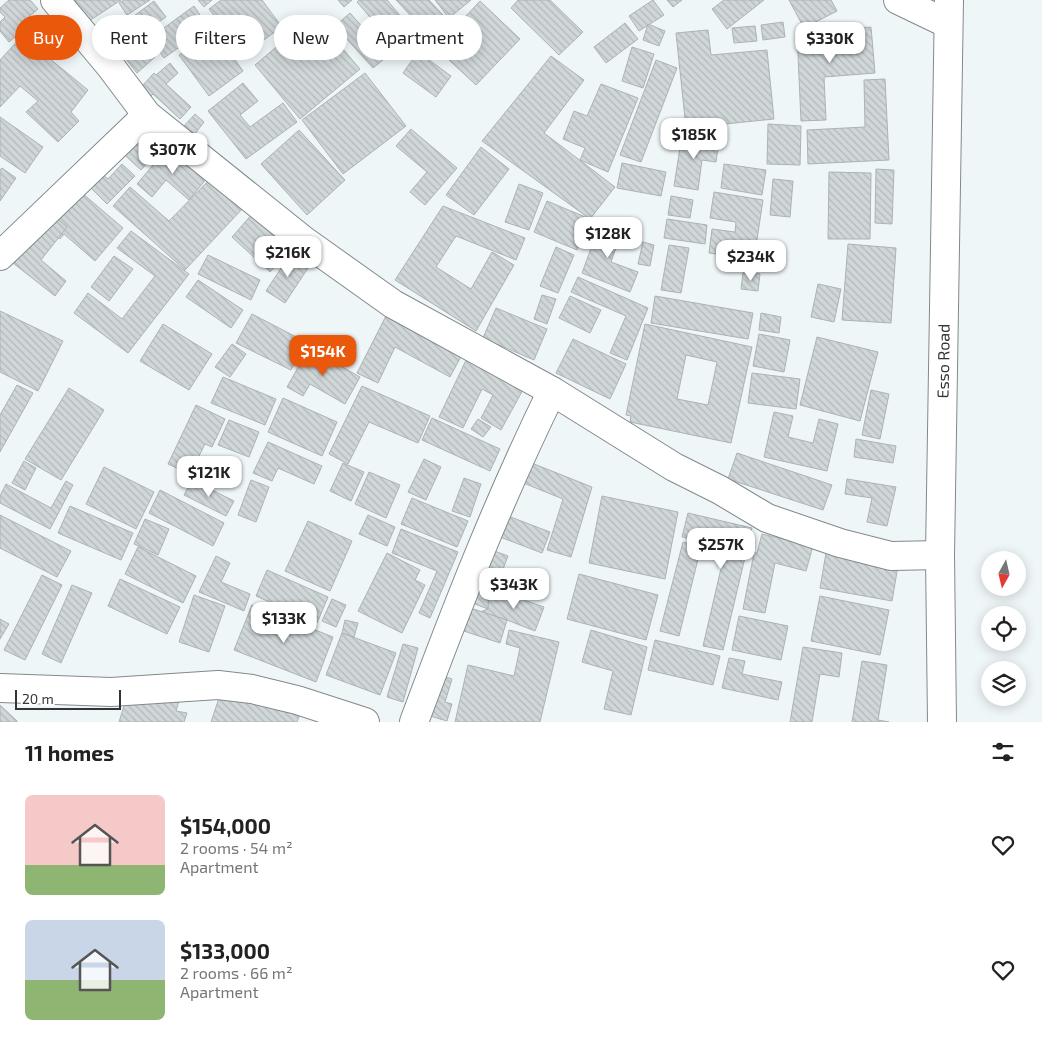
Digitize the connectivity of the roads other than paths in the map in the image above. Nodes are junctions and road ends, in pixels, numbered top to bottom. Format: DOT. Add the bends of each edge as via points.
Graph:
graph roads {
  1 [pos="55,0"];
  2 [pos="898,0"];
  3 [pos="949,12"];
  4 [pos="147,115"];
  5 [pos="0,256"];
  6 [pos="552,391"];
  7 [pos="940,555"];
  8 [pos="0,688"];
  9 [pos="365,722"];
  10 [pos="414,722"];
  11 [pos="942,722"];
  1 -- 4 [label="street"];
  2 -- 3 [label="street"];
  3 -- 7 [label="street, Esso Road"];
  4 -- 5 [label="street"];
  4 -- 6 [label="street" via="303,240 393,304"];
  6 -- 7 [label="street" via="674,467 767,518 840,543 891,556"];
  6 -- 10 [label="street" via="515,465 477,555"];
  7 -- 11 [label="street, Esso Road"];
  8 -- 9 [label="street" via="111,692 218,684 297,700"];
}
